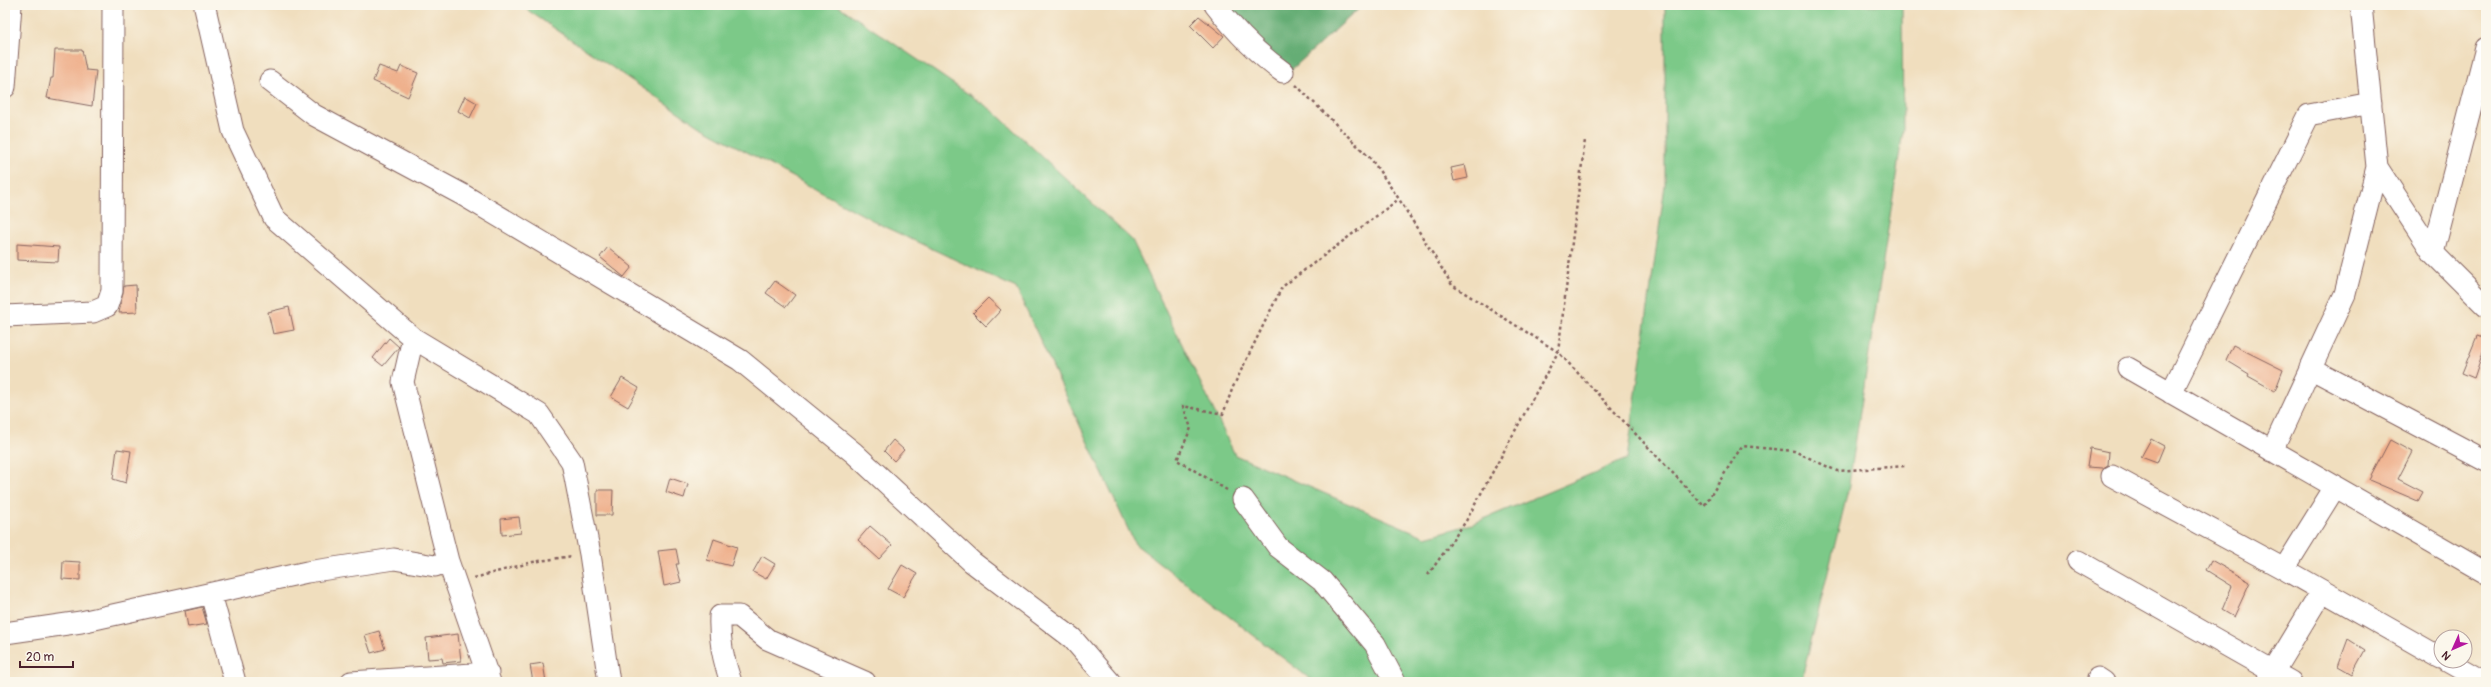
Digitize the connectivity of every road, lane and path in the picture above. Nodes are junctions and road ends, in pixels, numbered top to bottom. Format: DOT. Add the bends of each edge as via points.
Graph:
graph roads {
  1 [pos="11,5"];
  2 [pos="113,5"];
  3 [pos="1215,5"];
  4 [pos="2361,5"];
  5 [pos="205,8"];
  6 [pos="2486,48"];
  7 [pos="1283,72"];
  8 [pos="270,81"];
  9 [pos="5,86"];
  10 [pos="2371,103"];
  11 [pos="1585,140"];
  12 [pos="2377,167"];
  13 [pos="1399,199"];
  14 [pos="2433,253"];
  15 [pos="2486,306"];
  16 [pos="5,316"];
  17 [pos="413,338"];
  18 [pos="1558,352"];
  19 [pos="2128,368"];
  20 [pos="2310,368"];
  21 [pos="2171,393"];
  22 [pos="2272,451"];
  23 [pos="2486,461"];
  24 [pos="1905,466"];
  25 [pos="2112,476"];
  26 [pos="2335,487"];
  27 [pos="1243,499"];
  28 [pos="590,554"];
  29 [pos="448,561"];
  30 [pos="2078,561"];
  31 [pos="2284,569"];
  32 [pos="2486,573"];
  33 [pos="1428,575"];
  34 [pos="457,584"];
  35 [pos="2322,591"];
  36 [pos="211,594"];
  37 [pos="5,633"];
  38 [pos="2433,653"];
  39 [pos="2461,669"];
  40 [pos="2270,677"];
  41 [pos="489,678"];
  42 [pos="235,682"];
  43 [pos="351,682"];
  44 [pos="609,682"];
  45 [pos="731,682"];
  46 [pos="865,682"];
  47 [pos="1110,682"];
  48 [pos="1395,682"];
  49 [pos="2291,682"];
  50 [pos="2484,682"];
  1 -- 9 [label="street"];
  2 -- 16 [label="street" via="112,291 108,306 93,312"];
  3 -- 7 [label="street" via="1237,34 1256,53"];
  4 -- 10 [label="street"];
  5 -- 17 [label="street" via="233,131 274,218"];
  6 -- 14 [label="street"];
  7 -- 13 [label="path" via="1371,159"];
  8 -- 47 [label="street" via="314,115 463,195 740,360 854,453 972,562 1072,638"];
  10 -- 12 [label="street"];
  10 -- 21 [label="street" via="2308,115"];
  11 -- 18 [label="path"];
  12 -- 14 [label="street"];
  12 -- 20 [label="street" via="2345,294"];
  13 -- 18 [label="path" via="1452,285"];
  13 -- 27 [label="path" via="1282,287 1233,387 1223,414 1183,406 1192,428 1178,460"];
  14 -- 15 [label="street"];
  17 -- 28 [label="street" via="539,414 572,462"];
  17 -- 29 [label="street" via="403,382"];
  18 -- 24 [label="path" via="1704,506 1742,446 1794,451 1837,471"];
  18 -- 33 [label="path" via="1466,521"];
  19 -- 21 [label="street"];
  20 -- 22 [label="street"];
  20 -- 23 [label="street"];
  21 -- 22 [label="street"];
  22 -- 26 [label="street"];
  25 -- 31 [label="street"];
  26 -- 31 [label="street"];
  26 -- 32 [label="street"];
  27 -- 48 [label="street" via="1278,547 1322,581 1375,644"];
  28 -- 34 [label="path" via="533,562"];
  28 -- 44 [label="street"];
  29 -- 34 [label="street"];
  29 -- 36 [label="street" via="435,566 394,559 307,572"];
  30 -- 40 [label="street"];
  31 -- 35 [label="street"];
  34 -- 41 [label="street"];
  35 -- 38 [label="street"];
  35 -- 40 [label="street"];
  36 -- 37 [label="street" via="81,622"];
  36 -- 42 [label="street"];
  39 -- 50 [label="street"];
  40 -- 49 [label="street"];
  41 -- 43 [label="street"];
  45 -- 46 [label="street" via="723,661 719,637 720,616 739,616 767,639"];
}
